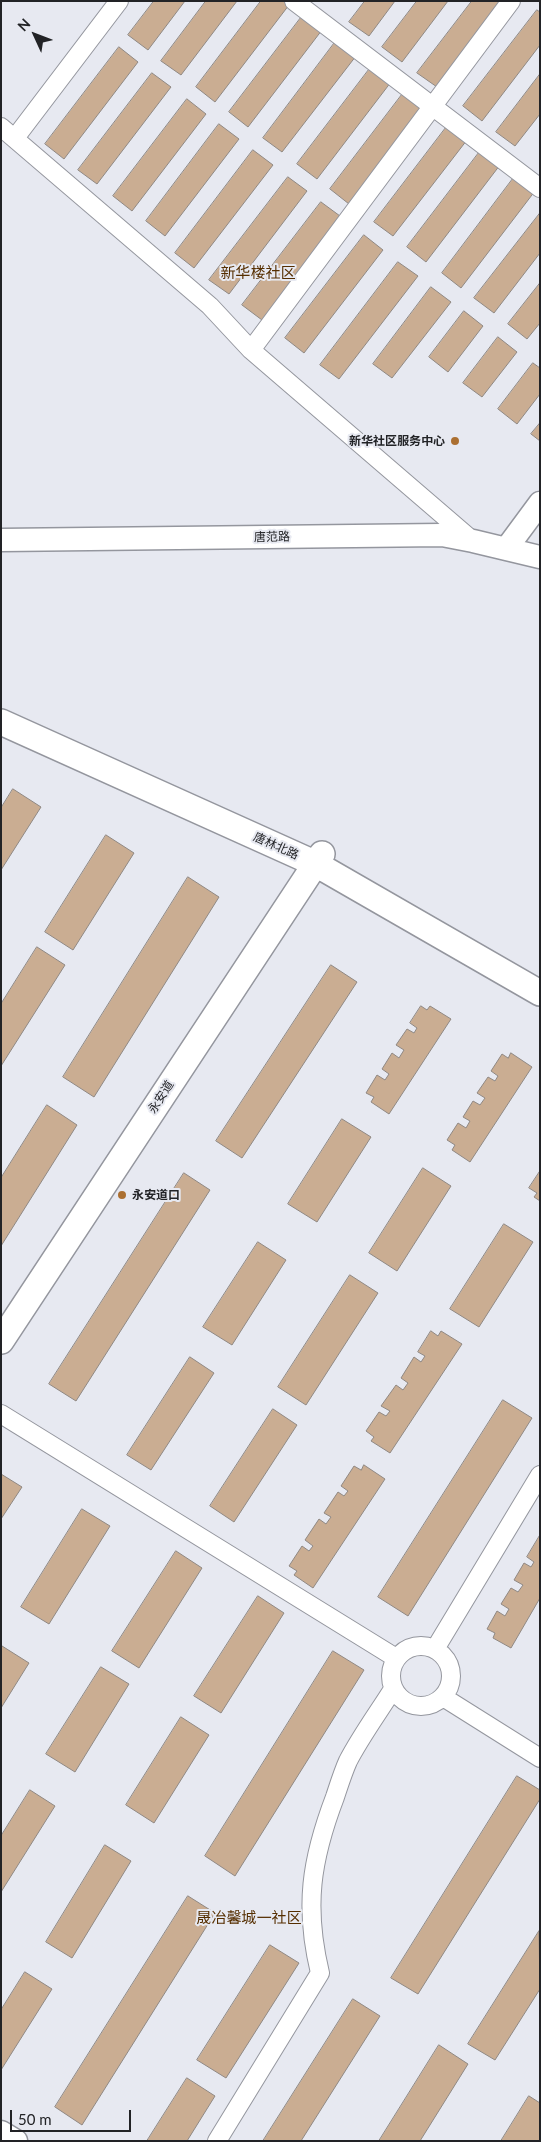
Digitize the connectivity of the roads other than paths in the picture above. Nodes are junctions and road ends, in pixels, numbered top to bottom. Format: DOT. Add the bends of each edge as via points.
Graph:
graph roads {
  1 [pos="119,1"];
  2 [pos="294,1"];
  3 [pos="511,1"];
  4 [pos="432,106"];
  5 [pos="8,133"];
  6 [pos="540,188"];
  7 [pos="251,350"];
  8 [pos="540,503"];
  9 [pos="1,540"];
  10 [pos="473,541"];
  11 [pos="506,548"];
  12 [pos="540,557"];
  13 [pos="1,706"];
  14 [pos="1,722"];
  15 [pos="318,858"];
  16 [pos="540,976"];
  17 [pos="540,993"];
  18 [pos="1,1341"];
  19 [pos="1,1414"];
  20 [pos="540,1475"];
  21 [pos="435,1649"];
  22 [pos="396,1658"];
  23 [pos="393,1689"];
  24 [pos="443,1696"];
  25 [pos="540,1758"];
  26 [pos="217,2141"];
  1 -- 5 [label="street"];
  2 -- 4 [label="street"];
  3 -- 4 [label="street"];
  4 -- 6 [label="street"];
  4 -- 7 [label="street"];
  5 -- 7 [label="street" via="210,306"];
  7 -- 10 [label="street"];
  8 -- 11 [label="street"];
  9 -- 10 [label="street, 唐范路" via="442,535"];
  10 -- 11 [label="street, 唐范路"];
  11 -- 12 [label="street, 唐范路"];
  13 -- 15 [label="main road, 唐林北路"];
  14 -- 15 [label="main road, 唐林北路"];
  15 -- 16 [label="main road, 唐林北路"];
  15 -- 17 [label="main road, 唐林北路"];
  15 -- 18 [label="main road, 永安道"];
  19 -- 22 [label="street"];
  20 -- 21 [label="street"];
  21 -- 22 [label="street" via="427,1646 410,1648"];
  21 -- 24 [label="street" via="451,1670 448,1689"];
  22 -- 23 [label="street" via="390,1673"];
  23 -- 24 [label="street" via="399,1698 416,1706 426,1706"];
  23 -- 26 [label="street" via="348,1762 321,1834 310,1920 320,1973"];
  24 -- 25 [label="street"];
}
